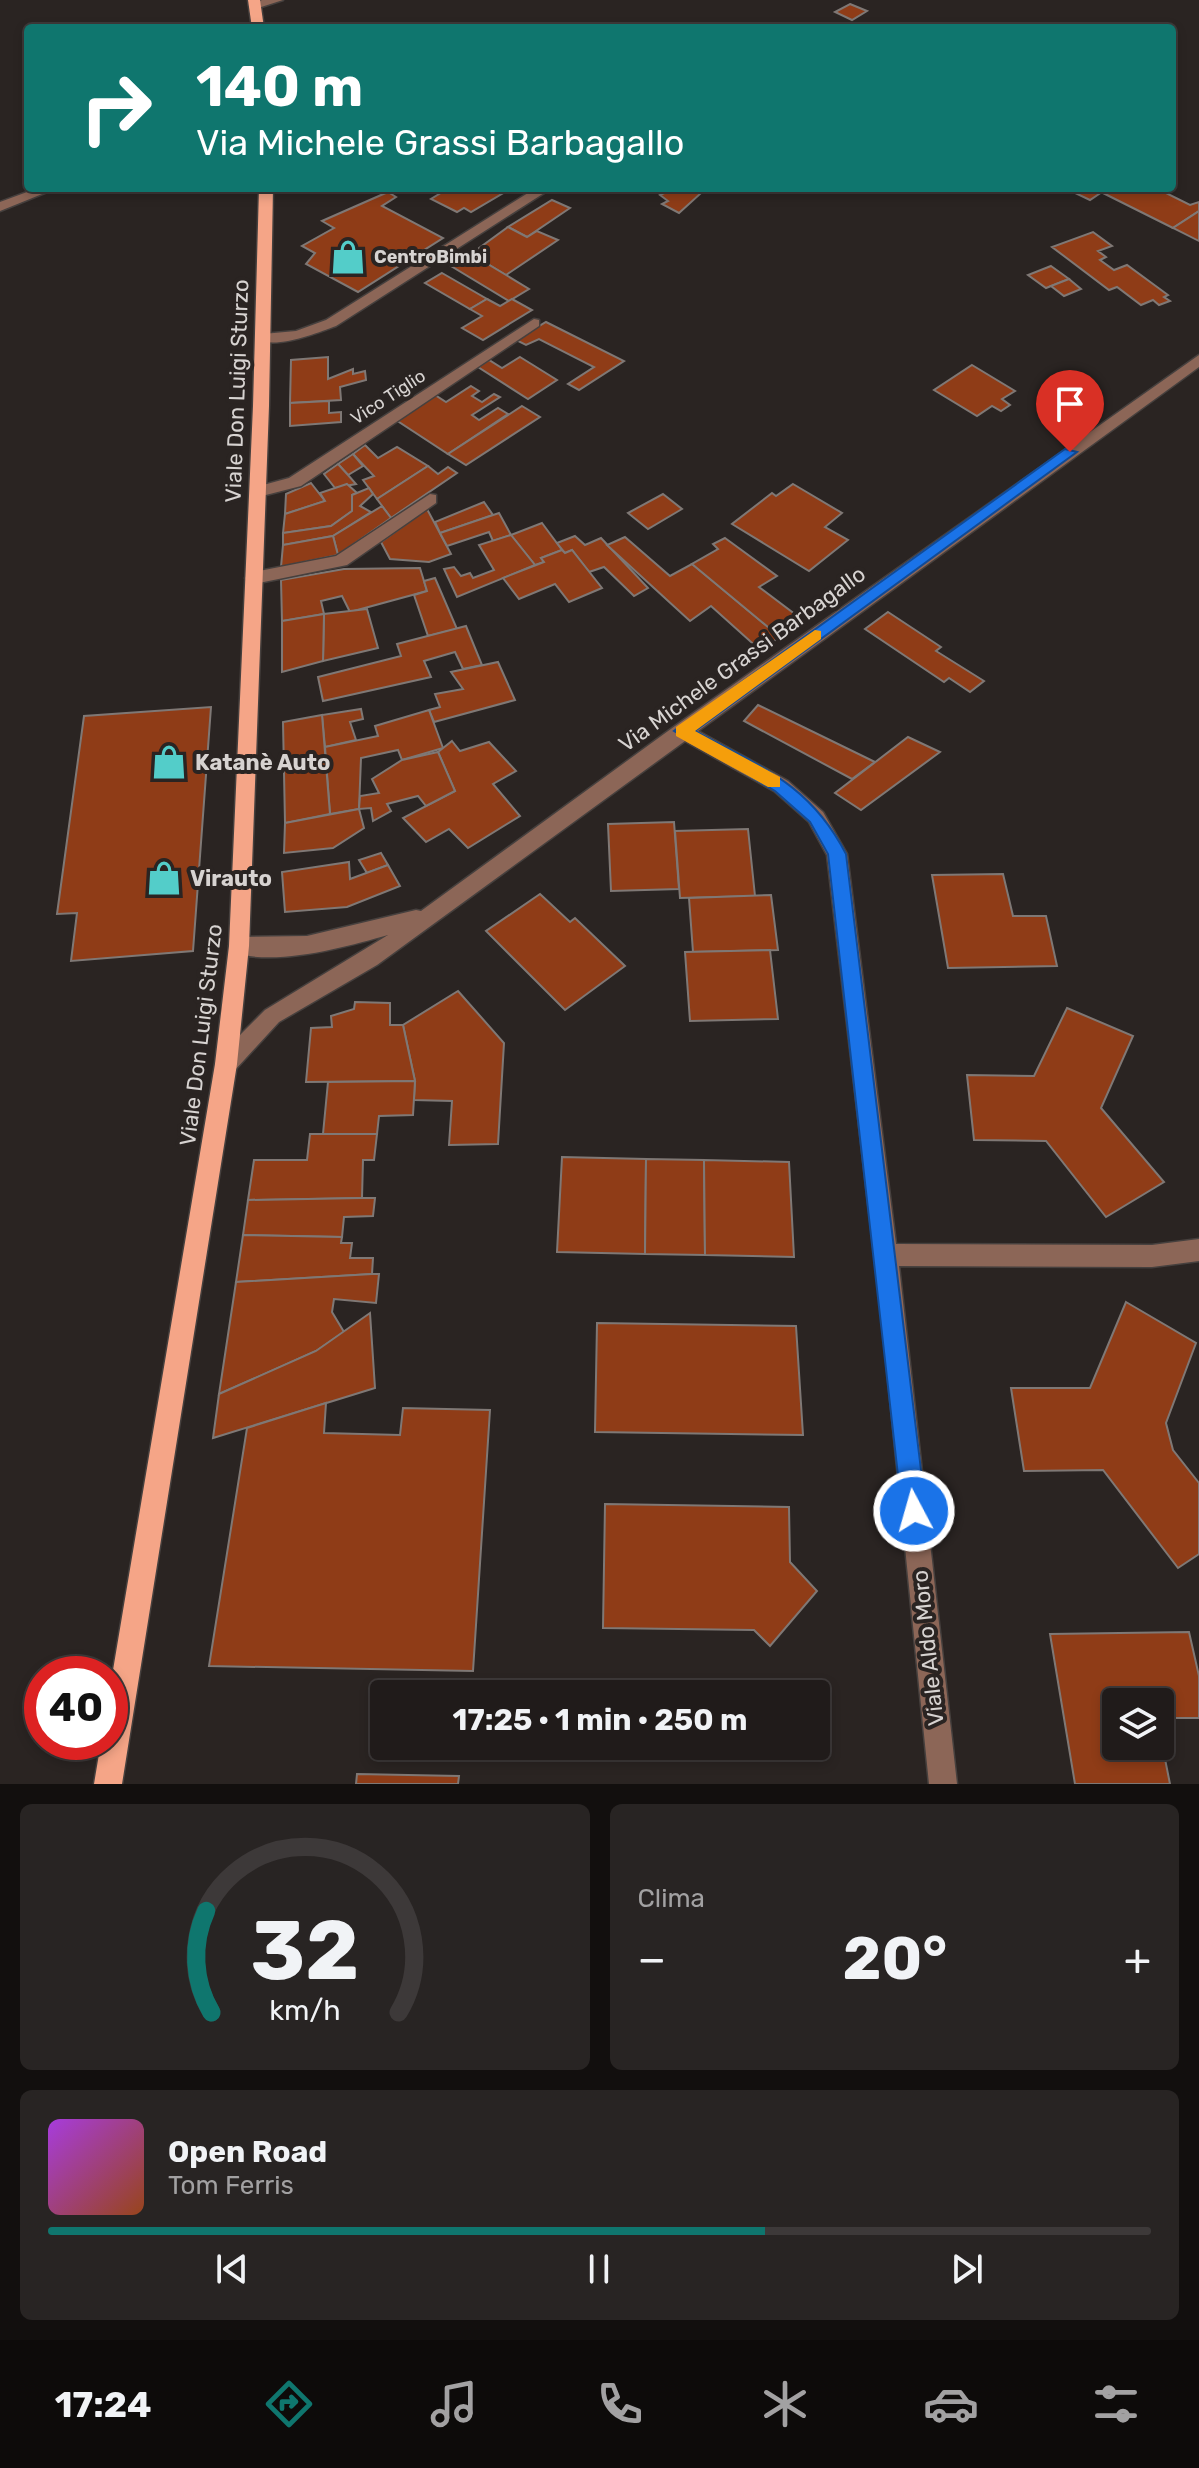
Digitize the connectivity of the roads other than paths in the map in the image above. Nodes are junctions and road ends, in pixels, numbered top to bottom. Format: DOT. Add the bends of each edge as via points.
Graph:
graph roads {
  1 [pos="277,0"];
  2 [pos="255,2"];
  3 [pos="258,24"];
  4 [pos="39,192"];
  5 [pos="266,192"];
  6 [pos="539,192"];
  7 [pos="0,207"];
  8 [pos="534,323"];
  9 [pos="263,338"];
  10 [pos="1199,360"];
  11 [pos="258,492"];
  12 [pos="430,499"];
  13 [pos="254,578"];
  14 [pos="682,731"];
  15 [pos="432,914"];
  16 [pos="239,946"];
  17 [pos="226,1064"];
  18 [pos="1199,1250"];
  19 [pos="886,1255"];
  20 [pos="108,1784"];
  21 [pos="943,1784"];
  1 -- 2 [label="street"];
  2 -- 3 [label="main road"];
  4 -- 7 [label="street"];
  5 -- 9 [label="main road, Viale Don Luigi Sturzo"];
  6 -- 9 [label="street" via="331,323 298,335"];
  8 -- 11 [label="street, Vico Tiglio" via="295,482"];
  9 -- 11 [label="main road, Viale Don Luigi Sturzo"];
  10 -- 14 [label="street, Via Michele Grassi Barbagallo"];
  11 -- 13 [label="main road, Viale Don Luigi Sturzo"];
  12 -- 13 [label="street" via="341,561"];
  13 -- 16 [label="main road, Viale Don Luigi Sturzo"];
  14 -- 15 [label="street, Via Michele Grassi Barbagallo"];
  14 -- 19 [label="street, Viale Aldo Moro" via="781,786 816,817 837,854"];
  15 -- 16 [label="street" via="339,941 279,950"];
  15 -- 17 [label="street, Via Michele Grassi Barbagallo" via="370,959 272,1016"];
  16 -- 17 [label="main road, Viale Don Luigi Sturzo"];
  17 -- 20 [label="main road, Viale Don Luigi Sturzo"];
  18 -- 19 [label="street" via="1152,1256"];
  19 -- 21 [label="street, Viale Aldo Moro"];
}
